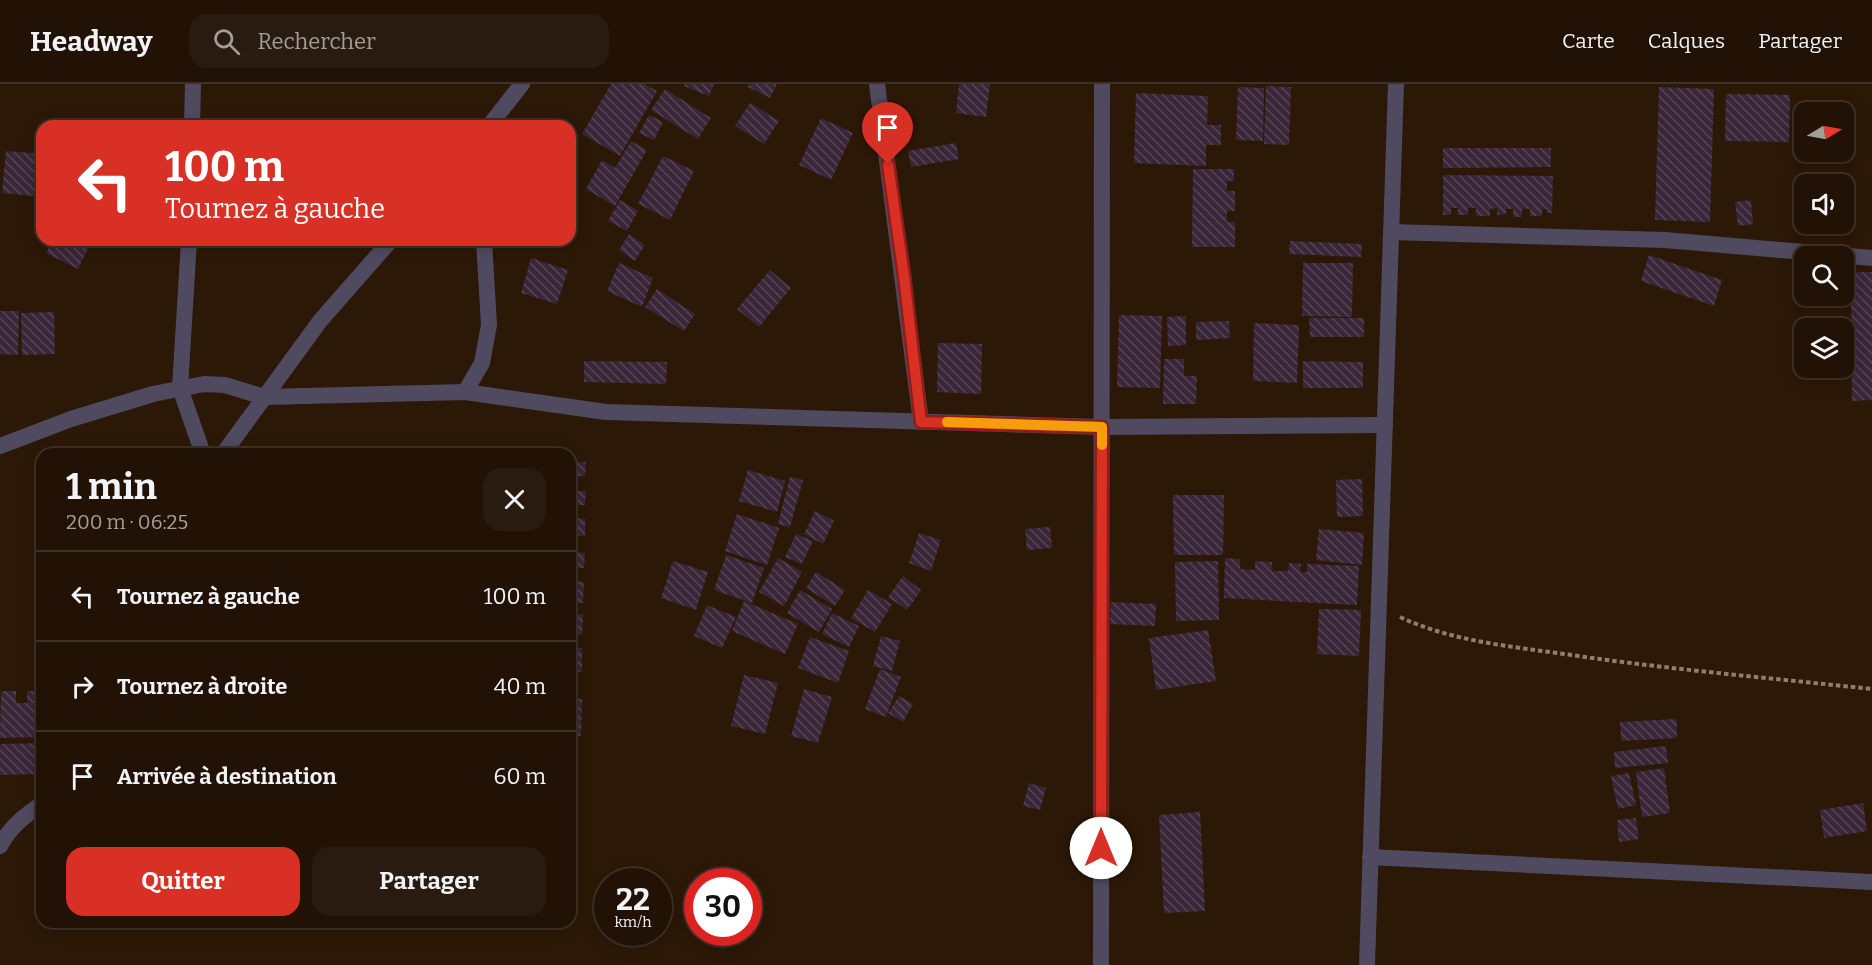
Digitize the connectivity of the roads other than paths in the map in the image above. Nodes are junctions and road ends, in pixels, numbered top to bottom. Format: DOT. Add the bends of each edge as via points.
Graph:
graph roads {
  1 [pos="193,84"];
  2 [pos="522,84"];
  3 [pos="878,84"];
  4 [pos="1102,84"];
  5 [pos="1396,84"];
  6 [pos="192,120"];
  7 [pos="496,120"];
  8 [pos="1391,232"];
  9 [pos="189,246"];
  10 [pos="386,246"];
  11 [pos="483,246"];
  12 [pos="1872,258"];
  13 [pos="180,387"];
  14 [pos="465,392"];
  15 [pos="264,398"];
  16 [pos="921,422"];
  17 [pos="1385,425"];
  18 [pos="1102,427"];
  19 [pos="0,446"];
  20 [pos="200,448"];
  21 [pos="227,448"];
  22 [pos="36,808"];
  23 [pos="0,846"];
  24 [pos="1370,857"];
  25 [pos="1872,882"];
  26 [pos="1101,965"];
  27 [pos="1367,965"];
  1 -- 6 [label="street"];
  2 -- 7 [label="street"];
  3 -- 16 [label="street"];
  4 -- 18 [label="street"];
  5 -- 8 [label="street"];
  8 -- 12 [label="street" via="1665,240"];
  8 -- 17 [label="street"];
  9 -- 13 [label="street"];
  10 -- 15 [label="street" via="320,321"];
  11 -- 14 [label="street" via="489,324 482,363"];
  13 -- 15 [label="street" via="225,385"];
  13 -- 19 [label="street" via="71,419"];
  13 -- 20 [label="street"];
  14 -- 15 [label="street"];
  14 -- 16 [label="street" via="606,412"];
  15 -- 21 [label="street"];
  16 -- 18 [label="street"];
  17 -- 18 [label="street"];
  17 -- 24 [label="street"];
  18 -- 26 [label="street"];
  22 -- 23 [label="street" via="22,816"];
  24 -- 25 [label="street"];
  24 -- 27 [label="street"];
}
